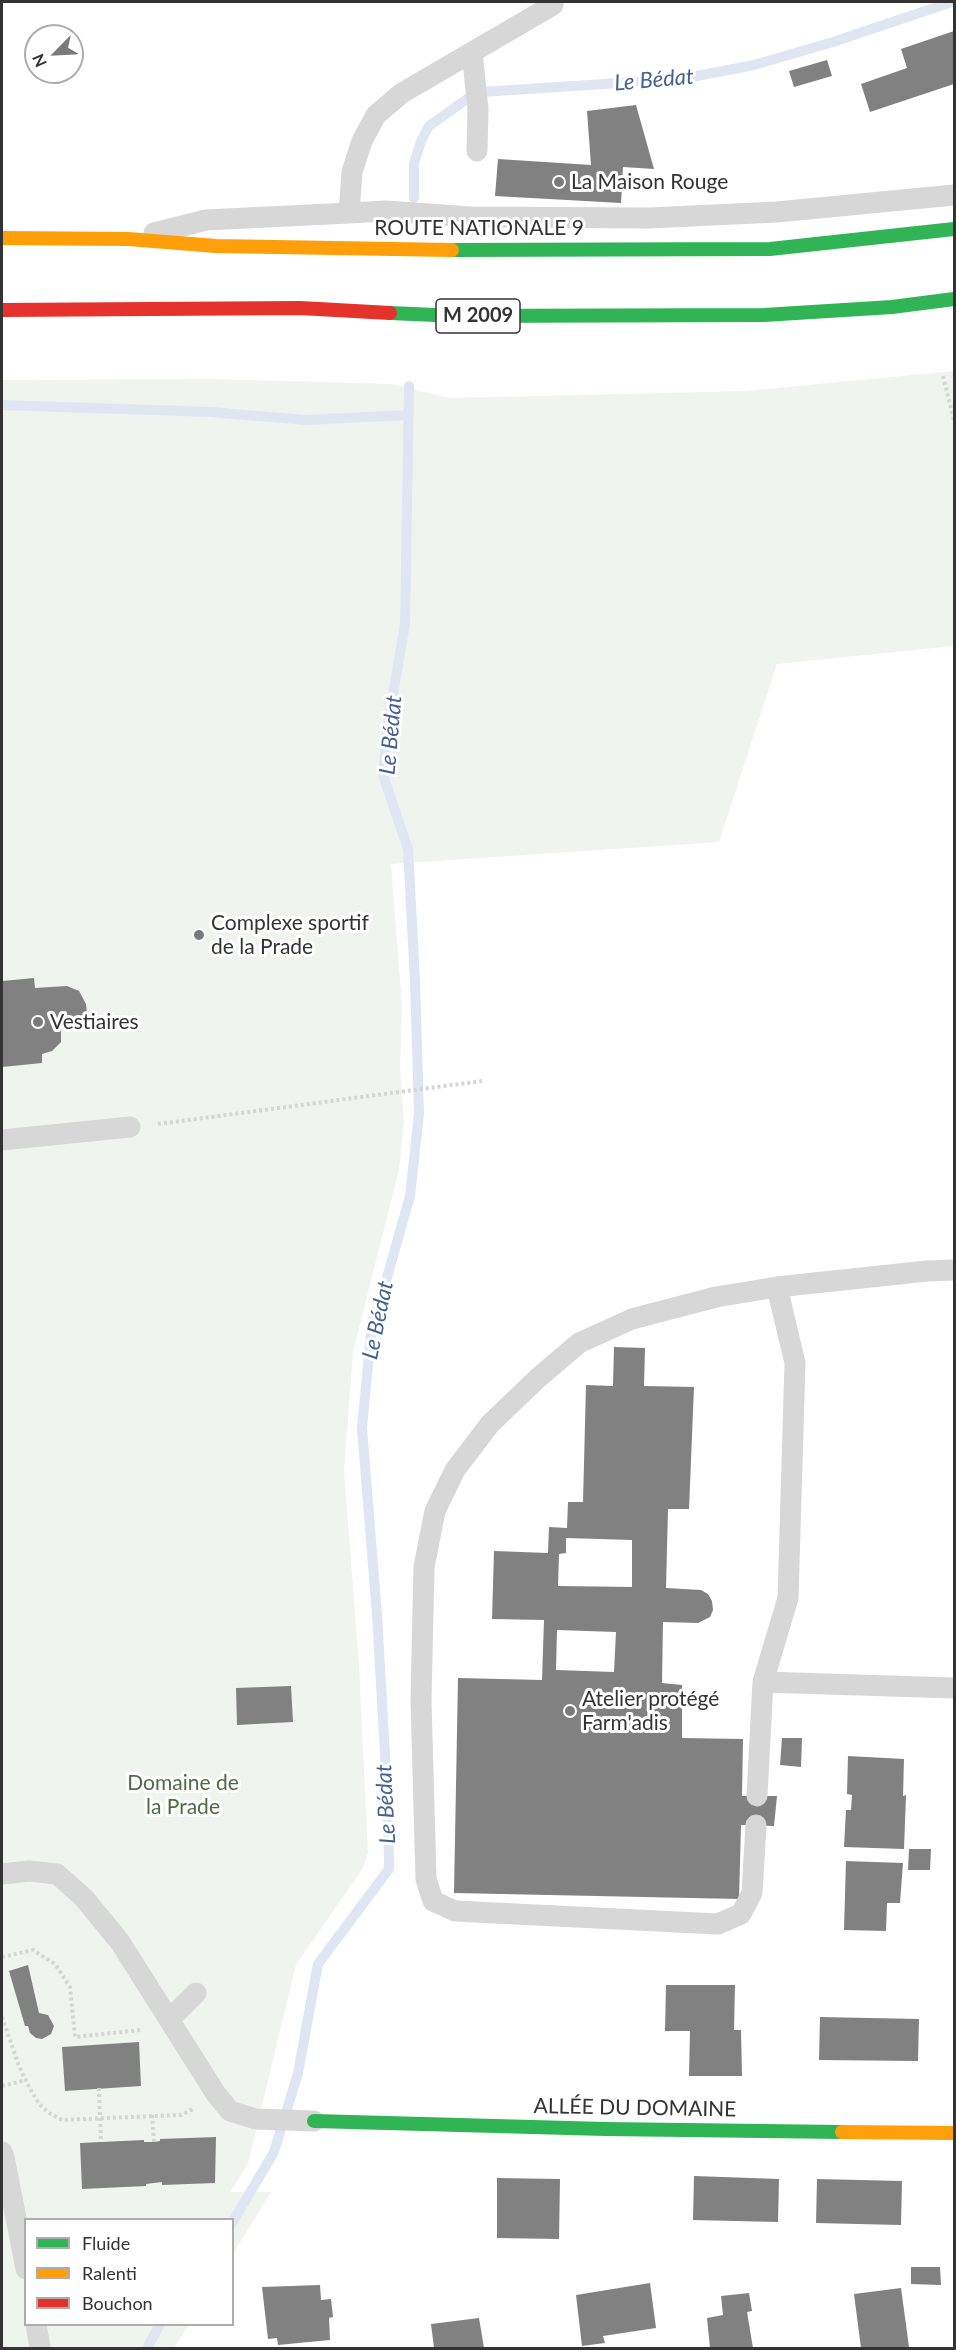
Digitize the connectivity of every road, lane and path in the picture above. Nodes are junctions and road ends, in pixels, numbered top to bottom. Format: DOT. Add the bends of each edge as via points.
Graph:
graph roads {
  1 [pos="553,5"];
  2 [pos="472,52"];
  3 [pos="477,152"];
  4 [pos="954,195"];
  5 [pos="349,213"];
  6 [pos="954,229"];
  7 [pos="2,238"];
  8 [pos="128,239"];
  9 [pos="954,298"];
  10 [pos="2,310"];
  11 [pos="943,376"];
  12 [pos="954,420"];
  13 [pos="482,1081"];
  14 [pos="130,1127"];
  15 [pos="2,1140"];
  16 [pos="954,1270"];
  17 [pos="777,1287"];
  18 [pos="763,1682"];
  19 [pos="954,1688"];
  20 [pos="757,1796"];
  21 [pos="756,1825"];
  22 [pos="2,1874"];
  23 [pos="2,1957"];
  24 [pos="196,1993"];
  25 [pos="170,2019"];
  26 [pos="2,2020"];
  27 [pos="26,2080"];
  28 [pos="2,2086"];
  29 [pos="99,2088"];
  30 [pos="216,2094"];
  31 [pos="152,2115"];
  32 [pos="101,2118"];
  33 [pos="314,2121"];
  34 [pos="954,2133"];
  35 [pos="101,2142"];
  36 [pos="154,2142"];
  37 [pos="2,2151"];
  38 [pos="24,2259"];
  39 [pos="36,2326"];
  40 [pos="40,2349"];
  1 -- 2 [label="lane"];
  2 -- 3 [label="lane" via="478,109"];
  2 -- 5 [label="lane" via="402,93 376,115 352,172"];
  4 -- 5 [label="lane" via="777,212 649,218"];
  5 -- 8 [label="lane" via="206,220"];
  6 -- 8 [label="main road, ROUTE NATIONALE 9" via="770,249 481,250 228,246"];
  7 -- 8 [label="main road, ROUTE NATIONALE 9"];
  9 -- 10 [label="main road, M 2009" via="892,307 764,315 458,316 300,308"];
  11 -- 12 [label="path"];
  13 -- 14 [label="path"];
  14 -- 15 [label="lane"];
  16 -- 17 [label="lane"];
  17 -- 18 [label="lane" via="795,1363 788,1598"];
  17 -- 21 [label="lane" via="716,1297 632,1319 579,1343 490,1424 455,1470 435,1511 424,1567 421,1700 426,1879 433,1901 455,1911 718,1924 741,1914 752,1893"];
  18 -- 19 [label="lane"];
  18 -- 20 [label="lane"];
  22 -- 25 [label="lane" via="57,1874 84,1898 120,1942"];
  23 -- 25 [label="path" via="33,1950 55,1964 70,1987 75,2037 141,2030"];
  24 -- 25 [label="lane"];
  25 -- 30 [label="lane"];
  26 -- 27 [label="path"];
  27 -- 28 [label="path"];
  27 -- 32 [label="path" via="39,2104 62,2120"];
  29 -- 32 [label="path"];
  30 -- 31 [label="path" via="181,2115"];
  30 -- 33 [label="lane" via="230,2111 256,2120"];
  31 -- 32 [label="path"];
  31 -- 36 [label="path"];
  32 -- 35 [label="path"];
  33 -- 34 [label="main road, ALLÉE DU DOMAINE"];
  37 -- 38 [label="lane"];
  39 -- 40 [label="lane"];
}
